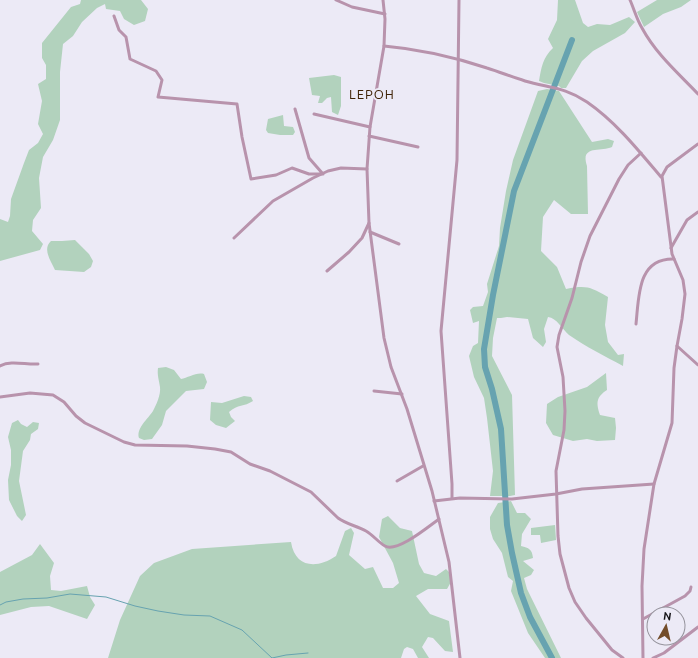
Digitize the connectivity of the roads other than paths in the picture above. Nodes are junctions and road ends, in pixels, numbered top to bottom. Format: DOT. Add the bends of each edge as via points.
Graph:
graph roads {
  1 [pos="336,0"];
  2 [pos="383,0"];
  3 [pos="459,0"];
  4 [pos="630,0"];
  5 [pos="385,14"];
  6 [pos="114,16"];
  7 [pos="384,46"];
  8 [pos="458,60"];
  9 [pos="698,94"];
  10 [pos="295,109"];
  11 [pos="314,114"];
  12 [pos="370,127"];
  13 [pos="369,136"];
  14 [pos="698,144"];
  15 [pos="418,147"];
  16 [pos="641,153"];
  17 [pos="367,169"];
  18 [pos="323,174"];
  19 [pos="662,178"];
  20 [pos="698,212"];
  21 [pos="369,223"];
  22 [pos="370,232"];
  23 [pos="234,238"];
  24 [pos="399,244"];
  25 [pos="671,248"];
  26 [pos="674,259"];
  27 [pos="327,271"];
  28 [pos="636,324"];
  29 [pos="677,346"];
  30 [pos="38,364"];
  31 [pos="698,365"];
  32 [pos="0,366"];
  33 [pos="374,391"];
  34 [pos="402,394"];
  35 [pos="0,397"];
  36 [pos="423,466"];
  37 [pos="397,481"];
  38 [pos="654,484"];
  39 [pos="556,494"];
  40 [pos="452,498"];
  41 [pos="434,502"];
  42 [pos="439,519"];
  43 [pos="691,587"];
  44 [pos="643,619"];
  45 [pos="698,627"];
  46 [pos="460,658"];
  47 [pos="623,658"];
  48 [pos="643,658"];
  49 [pos="653,658"];
  1 -- 5 [label="street" via="352,7"];
  2 -- 5 [label="street"];
  3 -- 8 [label="street"];
  4 -- 9 [label="street" via="651,42"];
  5 -- 7 [label="street"];
  6 -- 18 [label="street" via="119,30 126,37 130,59 156,71 162,80 158,97 237,104 251,179 276,175 292,168 309,174"];
  7 -- 8 [label="street" via="422,51"];
  7 -- 12 [label="street"];
  8 -- 16 [label="street" via="576,95 611,121"];
  8 -- 40 [label="street" via="457,160 441,331"];
  10 -- 18 [label="street" via="309,158"];
  11 -- 12 [label="street"];
  12 -- 13 [label="street"];
  13 -- 15 [label="street"];
  13 -- 17 [label="street"];
  14 -- 19 [label="street" via="666,167"];
  16 -- 19 [label="street"];
  16 -- 39 [label="street" via="618,178 593,230 582,257 572,298 559,335 557,347 563,377 565,411 556,471"];
  17 -- 18 [label="street" via="348,168"];
  17 -- 21 [label="street"];
  18 -- 23 [label="street" via="273,202"];
  19 -- 25 [label="street"];
  20 -- 25 [label="street" via="687,220"];
  21 -- 22 [label="street"];
  21 -- 27 [label="street" via="362,238"];
  22 -- 24 [label="street"];
  22 -- 34 [label="street" via="384,338 391,367"];
  25 -- 26 [label="street"];
  26 -- 28 [label="street" via="656,263 644,276 640,287"];
  26 -- 29 [label="street" via="683,280 685,294"];
  29 -- 31 [label="street"];
  29 -- 38 [label="street" via="671,428"];
  30 -- 32 [label="street" via="7,363"];
  33 -- 34 [label="street"];
  34 -- 36 [label="street"];
  35 -- 42 [label="street" via="30,393 53,395 86,423 135,445 187,446 231,452 250,464 311,492 342,522 365,530 386,547 403,543"];
  36 -- 37 [label="street"];
  36 -- 41 [label="street"];
  38 -- 39 [label="street" via="582,489"];
  38 -- 44 [label="street" via="642,568"];
  39 -- 40 [label="street" via="512,499"];
  39 -- 47 [label="street" via="560,554 569,588 586,618 612,650"];
  40 -- 41 [label="street"];
  41 -- 42 [label="street"];
  42 -- 46 [label="street" via="451,572"];
  43 -- 44 [label="street" via="685,596"];
  44 -- 48 [label="street"];
  45 -- 49 [label="street" via="664,653"];
}
